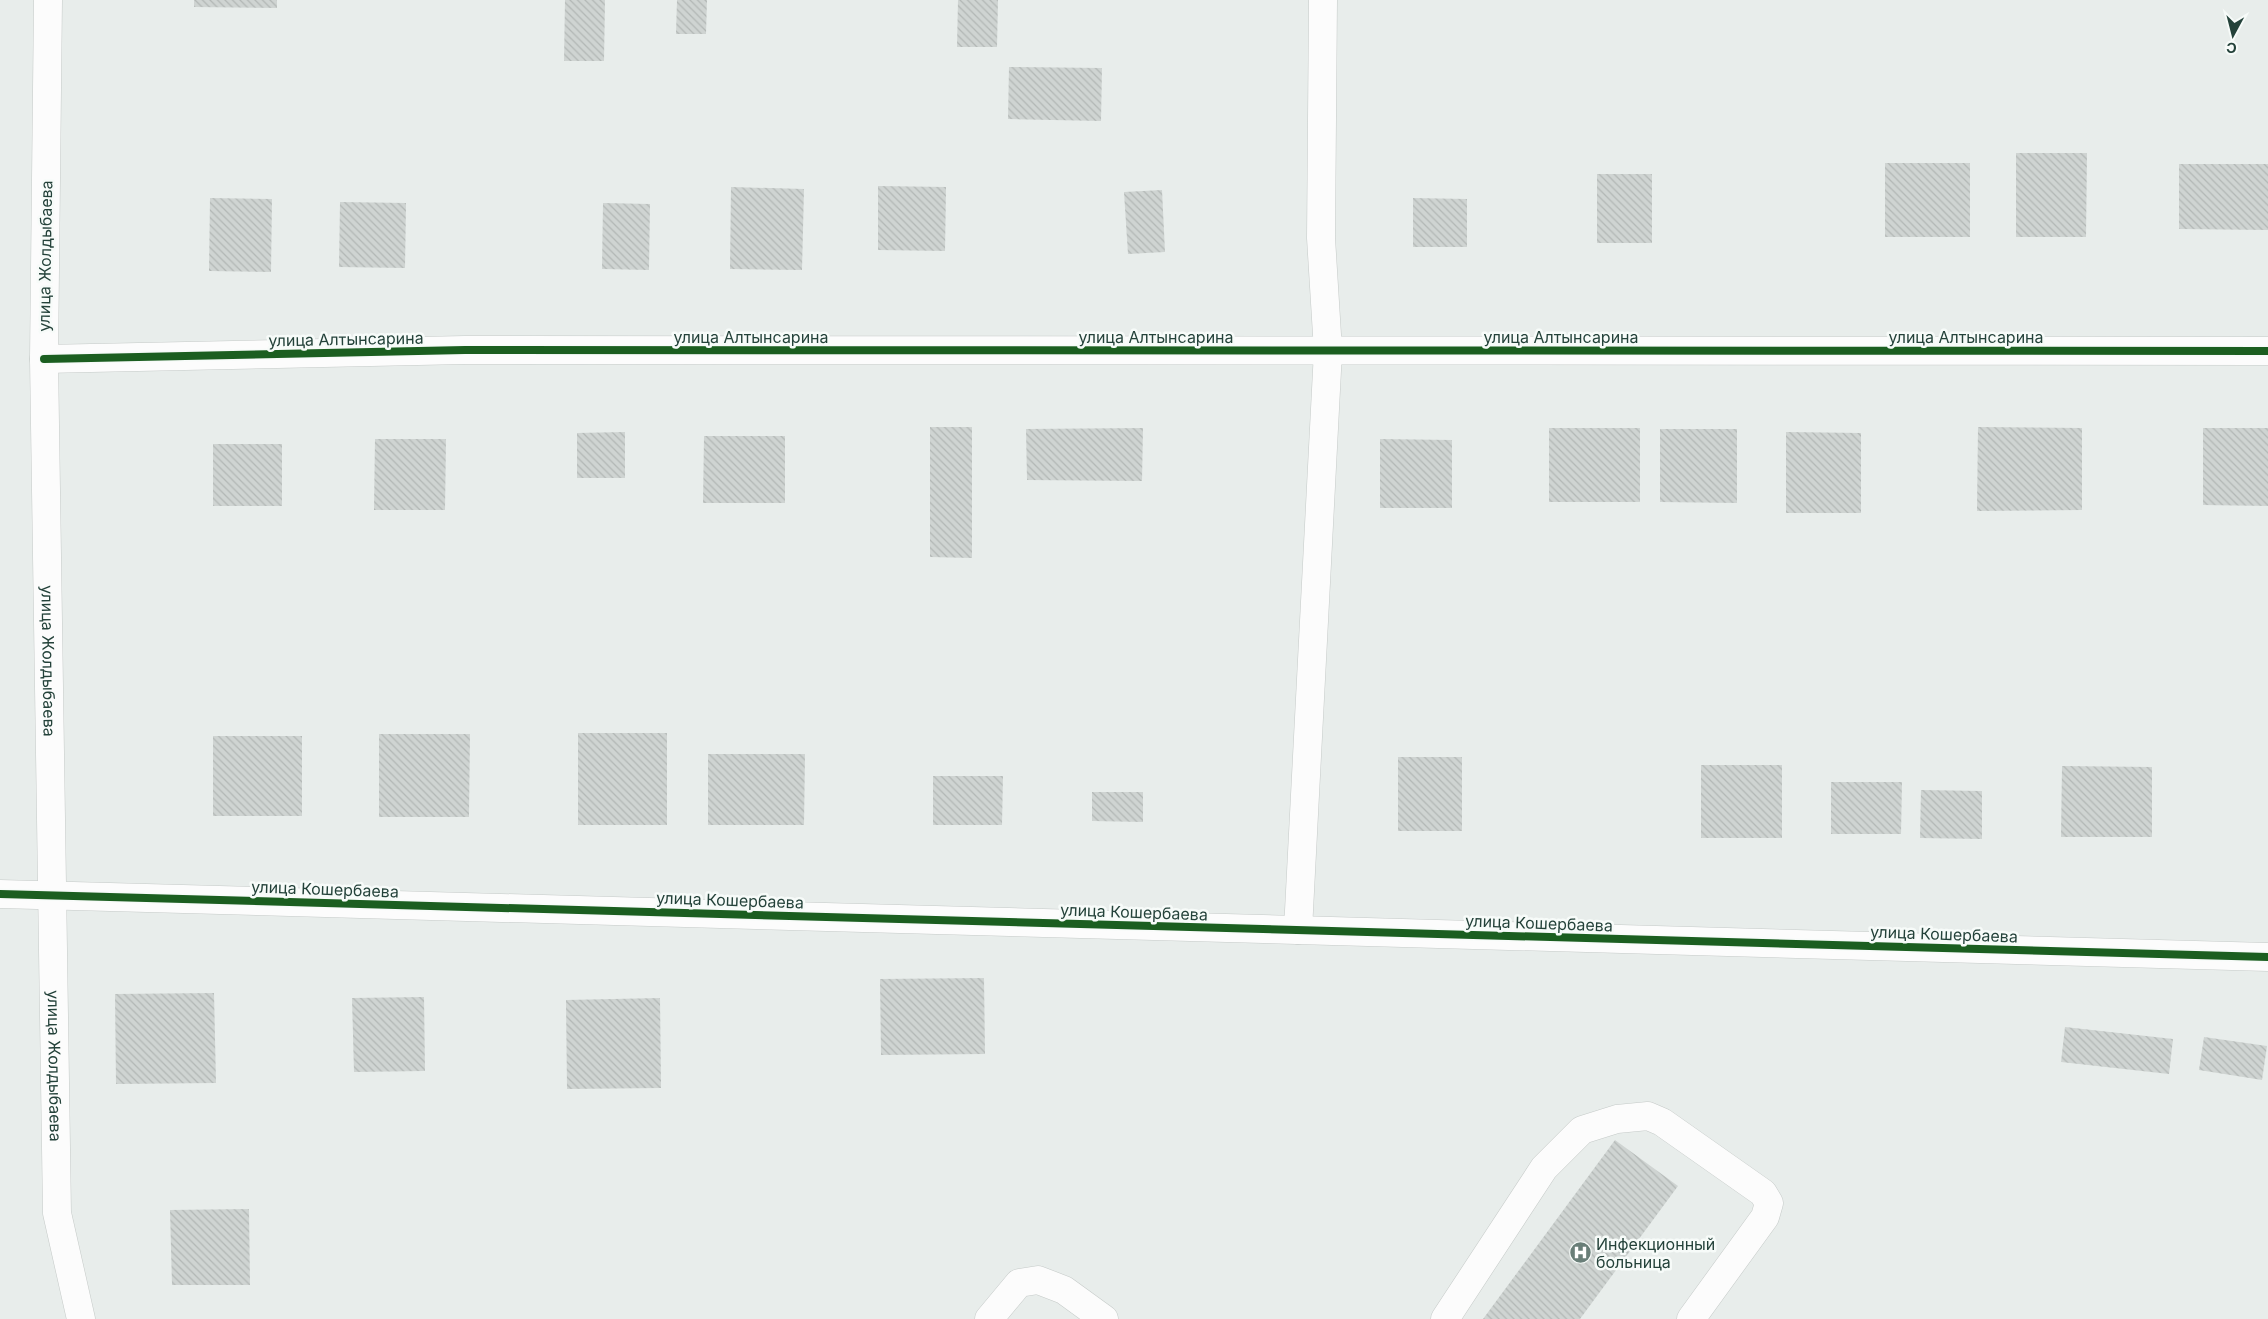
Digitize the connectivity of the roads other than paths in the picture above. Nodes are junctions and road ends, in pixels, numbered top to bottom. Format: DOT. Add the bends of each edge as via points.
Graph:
graph roads {
  1 [pos="48,0"];
  2 [pos="1323,0"];
  3 [pos="1328,351"];
  4 [pos="2268,351"];
  5 [pos="44,359"];
  6 [pos="0,894"];
  7 [pos="52,895"];
  8 [pos="1298,930"];
  9 [pos="2268,957"];
  10 [pos="81,1319"];
  11 [pos="989,1319"];
  12 [pos="1104,1319"];
  13 [pos="1445,1319"];
  14 [pos="1692,1319"];
  1 -- 5 [label="street, улица Жолдыбаева"];
  2 -- 3 [label="street" via="1322,238"];
  3 -- 4 [label="street, улица Алтынсарина"];
  3 -- 5 [label="street, улица Алтынсарина" via="465,350"];
  3 -- 8 [label="street"];
  5 -- 7 [label="street, улица Жолдыбаева"];
  6 -- 7 [label="street, улица Кошербаева"];
  7 -- 8 [label="street, улица Кошербаева"];
  7 -- 10 [label="street, улица Жолдыбаева" via="57,1213"];
  8 -- 9 [label="street, улица Кошербаева"];
  11 -- 12 [label="street" via="1018,1283 1038,1280 1064,1290"];
  13 -- 14 [label="street" via="1544,1168 1582,1130 1616,1119 1648,1116 1662,1122 1763,1193 1769,1203 1765,1217"];
}
